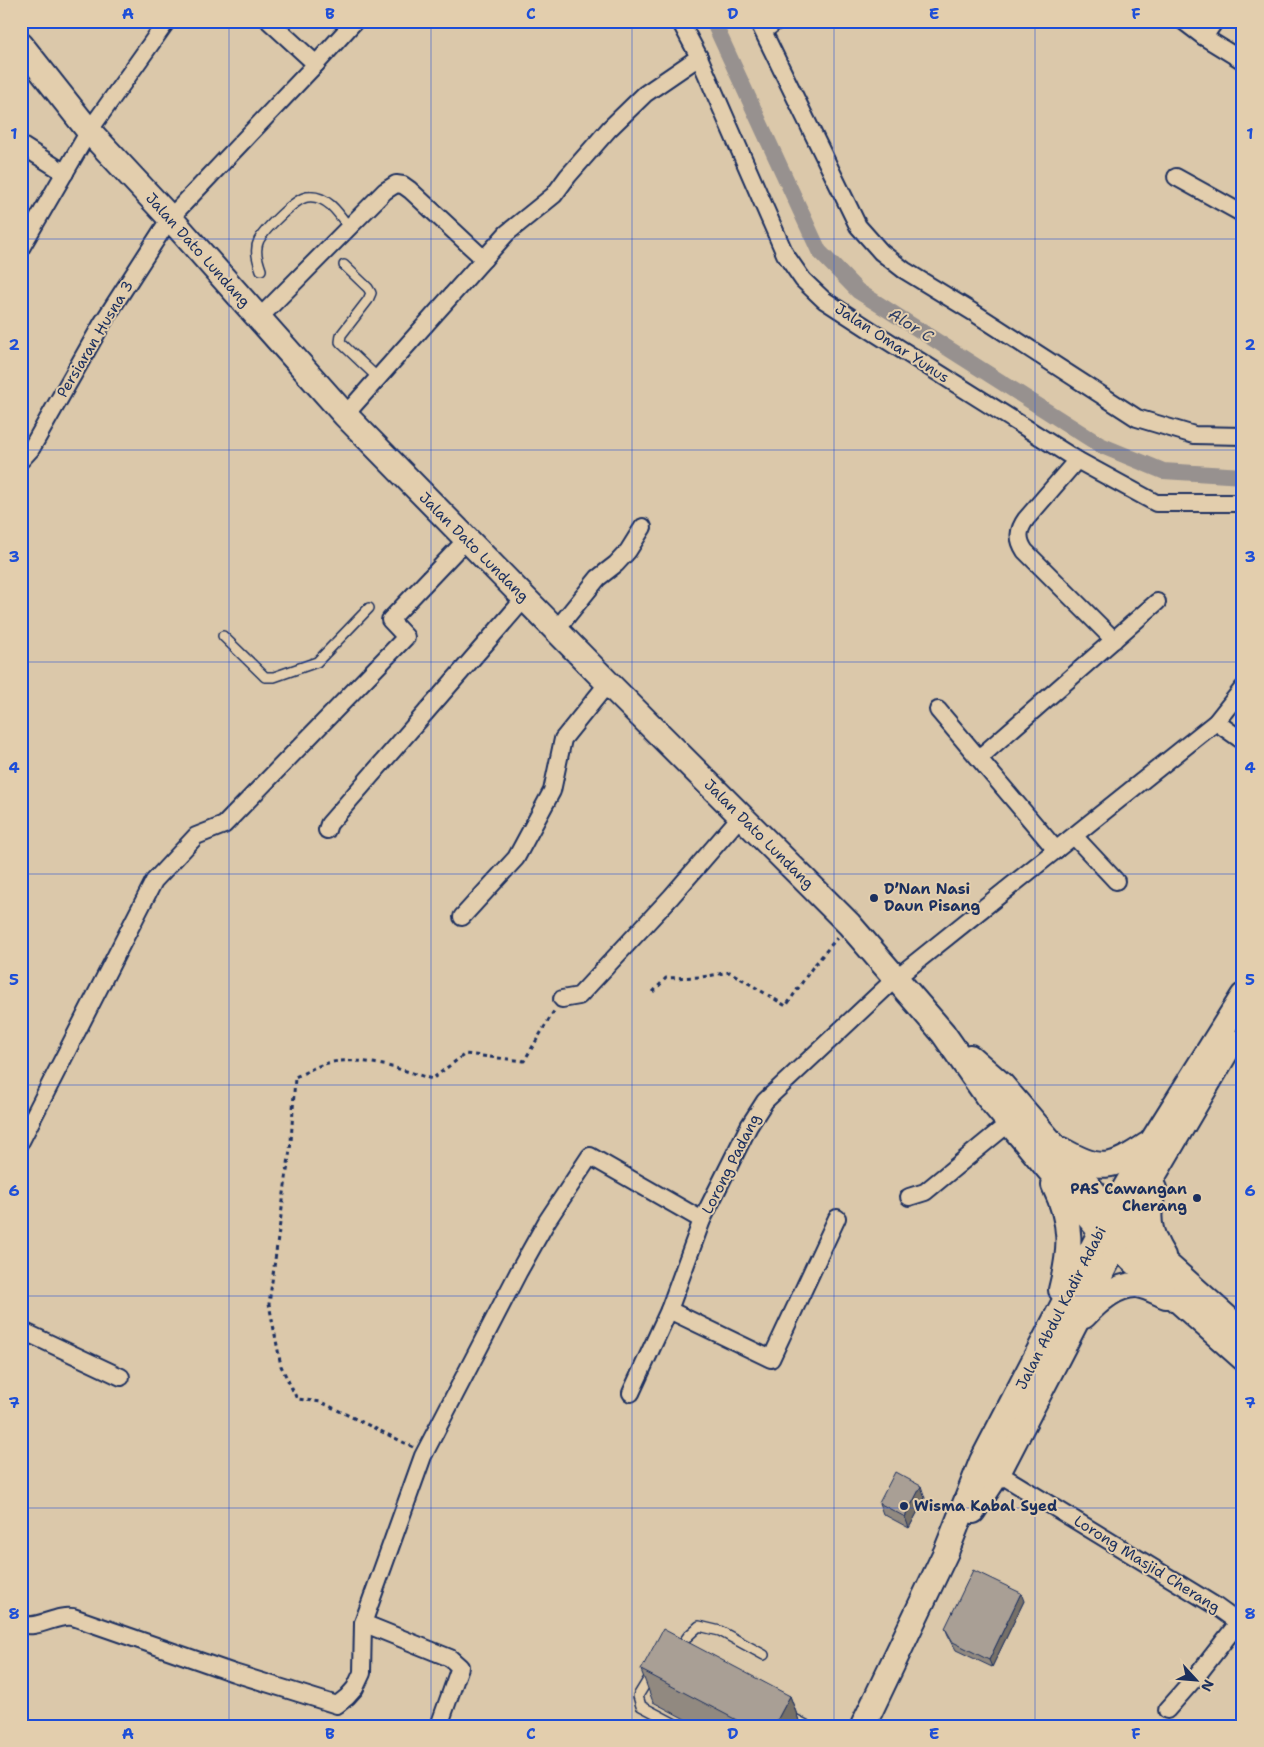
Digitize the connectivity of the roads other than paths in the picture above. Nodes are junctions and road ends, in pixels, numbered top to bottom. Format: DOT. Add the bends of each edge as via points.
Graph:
graph roads {
  1 [pos="167,21"];
  2 [pos="270,21"];
  3 [pos="355,21"];
  4 [pos="680,21"];
  5 [pos="783,21"];
  6 [pos="1183,21"];
  7 [pos="1215,21"];
  8 [pos="761,28"];
  9 [pos="1204,37"];
  10 [pos="21,45"];
  11 [pos="699,57"];
  12 [pos="1243,61"];
  13 [pos="316,64"];
  14 [pos="89,130"];
  15 [pos="21,145"];
  16 [pos="65,173"];
  17 [pos="1176,177"];
  18 [pos="1243,214"];
  19 [pos="170,218"];
  20 [pos="349,228"];
  21 [pos="21,248"];
  22 [pos="484,258"];
  23 [pos="344,265"];
  24 [pos="261,270"];
  25 [pos="259,318"];
  26 [pos="378,378"];
  27 [pos="345,415"];
  28 [pos="1243,436"];
  29 [pos="24,451"];
  30 [pos="1077,460"];
  31 [pos="1243,503"];
  32 [pos="643,527"];
  33 [pos="466,540"];
  34 [pos="525,598"];
  35 [pos="1157,602"];
  36 [pos="369,608"];
  37 [pos="556,630"];
  38 [pos="223,636"];
  39 [pos="1114,640"];
  40 [pos="608,683"];
  41 [pos="1243,688"];
  42 [pos="938,710"];
  43 [pos="1216,722"];
  44 [pos="1243,741"];
  45 [pos="979,758"];
  46 [pos="741,816"];
  47 [pos="327,830"];
  48 [pos="1074,836"];
  49 [pos="1056,850"];
  50 [pos="1116,882"];
  51 [pos="462,917"];
  52 [pos="896,978"];
  53 [pos="1243,996"];
  54 [pos="562,999"];
  55 [pos="1243,1024"];
  56 [pos="943,1032"];
  57 [pos="1009,1123"];
  58 [pos="21,1141"];
  59 [pos="1159,1147"];
  60 [pos="1048,1154"];
  61 [pos="909,1197"];
  62 [pos="837,1218"];
  63 [pos="702,1220"];
  64 [pos="1113,1229"];
  65 [pos="1171,1268"];
  66 [pos="1181,1304"];
  67 [pos="669,1310"];
  68 [pos="1063,1326"];
  69 [pos="1242,1329"];
  70 [pos="21,1330"];
  71 [pos="1243,1358"];
  72 [pos="121,1377"];
  73 [pos="631,1393"];
  74 [pos="998,1472"];
  75 [pos="946,1552"];
  76 [pos="364,1623"];
  77 [pos="21,1624"];
  78 [pos="1240,1624"];
  79 [pos="764,1655"];
  80 [pos="678,1659"];
  81 [pos="656,1667"];
  82 [pos="1167,1710"];
  83 [pos="783,1713"];
  84 [pos="440,1726"];
  85 [pos="679,1726"];
  86 [pos="808,1726"];
  87 [pos="863,1726"];
  1 -- 14 [label="street"];
  2 -- 13 [label="street"];
  3 -- 13 [label="street, Persiaran Husna 3"];
  4 -- 11 [label="street, Jalan Omar Yunus"];
  5 -- 8 [label="lane"];
  6 -- 9 [label="street"];
  7 -- 9 [label="street"];
  8 -- 28 [label="street" via="858,226 881,252 904,270 1137,418 1194,435"];
  9 -- 12 [label="street"];
  10 -- 14 [label="main road, Jalan Dato Lundang"];
  11 -- 22 [label="street" via="645,94 609,129 554,195 507,233"];
  11 -- 30 [label="street, Jalan Omar Yunus" via="786,254 803,280 824,300 875,334"];
  13 -- 19 [label="street, Persiaran Husna 3"];
  14 -- 16 [label="street"];
  14 -- 19 [label="main road, Jalan Dato Lundang"];
  15 -- 16 [label="street"];
  16 -- 21 [label="street"];
  17 -- 18 [label="street"];
  19 -- 25 [label="main road, Jalan Dato Lundang"];
  19 -- 29 [label="street, Persiaran Husna 3"];
  20 -- 22 [label="street" via="385,191 396,184 403,185"];
  20 -- 24 [label="lane" via="335,208 321,199 308,197 295,203 258,241 256,255"];
  20 -- 25 [label="street"];
  22 -- 26 [label="street"];
  23 -- 26 [label="lane" via="371,293 341,335 340,342"];
  25 -- 27 [label="main road, Jalan Dato Lundang"];
  26 -- 27 [label="street"];
  27 -- 33 [label="main road, Jalan Dato Lundang"];
  30 -- 31 [label="street, Jalan Omar Yunus" via="1156,504"];
  30 -- 39 [label="street" via="1026,519 1020,528 1020,540 1025,551"];
  32 -- 37 [label="street" via="628,551 598,578"];
  33 -- 34 [label="main road, Jalan Dato Lundang"];
  33 -- 58 [label="street" via="390,620 406,637 224,825 196,836 154,881"];
  34 -- 37 [label="main road, Jalan Dato Lundang"];
  34 -- 47 [label="street"];
  35 -- 39 [label="street"];
  36 -- 38 [label="lane" via="317,662 274,677 265,677"];
  37 -- 40 [label="main road, Jalan Dato Lundang"];
  39 -- 45 [label="street"];
  40 -- 46 [label="main road, Jalan Dato Lundang"];
  40 -- 51 [label="street" via="563,739 552,791 516,858"];
  41 -- 43 [label="street, Lorong Padang"];
  42 -- 45 [label="street"];
  43 -- 44 [label="street"];
  43 -- 48 [label="street, Lorong Padang"];
  45 -- 49 [label="street"];
  46 -- 52 [label="main road, Jalan Dato Lundang" via="848,924"];
  46 -- 54 [label="street" via="579,996"];
  48 -- 49 [label="street, Lorong Padang"];
  48 -- 50 [label="street"];
  49 -- 52 [label="street, Lorong Padang"];
  52 -- 56 [label="main road, Jalan Dato Lundang"];
  52 -- 63 [label="street, Lorong Padang" via="765,1101"];
  53 -- 59 [label="main road, Jalan Abdul Kadir Adabi"];
  55 -- 59 [label="main road, Jalan Abdul Kadir Adabi"];
  56 -- 57 [label="main road, Jalan Dato Lundang"];
  56 -- 60 [label="main road, Jalan Dato Lundang" via="1002,1085"];
  57 -- 60 [label="main road, Jalan Dato Lundang"];
  57 -- 61 [label="street" via="925,1192"];
  59 -- 60 [label="main road" via="1112,1165 1098,1166"];
  59 -- 64 [label="main road, Jalan Abdul Kadir Adabi"];
  59 -- 65 [label="main road" via="1148,1217 1158,1248"];
  60 -- 64 [label="main road, Jalan Dato Lundang"];
  60 -- 68 [label="main road" via="1069,1232"];
  62 -- 67 [label="street" via="771,1359"];
  63 -- 67 [label="street, Lorong Padang"];
  63 -- 76 [label="street" via="590,1156 547,1221 424,1453"];
  64 -- 65 [label="main road"];
  64 -- 66 [label="main road"];
  64 -- 68 [label="main road, Jalan Abdul Kadir Adabi"];
  65 -- 69 [label="main road"];
  66 -- 68 [label="main road" via="1136,1285 1120,1288"];
  66 -- 71 [label="main road"];
  67 -- 73 [label="street, Lorong Padang"];
  68 -- 74 [label="main road, Jalan Abdul Kadir Adabi"];
  68 -- 75 [label="main road, Jalan Abdul Kadir Adabi" via="982,1462"];
  70 -- 72 [label="street"];
  74 -- 75 [label="main road, Jalan Abdul Kadir Adabi"];
  74 -- 78 [label="street, Lorong Masjid Cherang"];
  75 -- 87 [label="main road, Jalan Abdul Kadir Adabi"];
  76 -- 77 [label="street" via="362,1673 355,1688 337,1705 73,1617"];
  76 -- 84 [label="street" via="450,1658 460,1667"];
  78 -- 82 [label="street"];
  79 -- 80 [label="lane" via="720,1632 699,1626 688,1636"];
  81 -- 85 [label="lane" via="638,1696 641,1706"];
  83 -- 86 [label="lane"];
}
